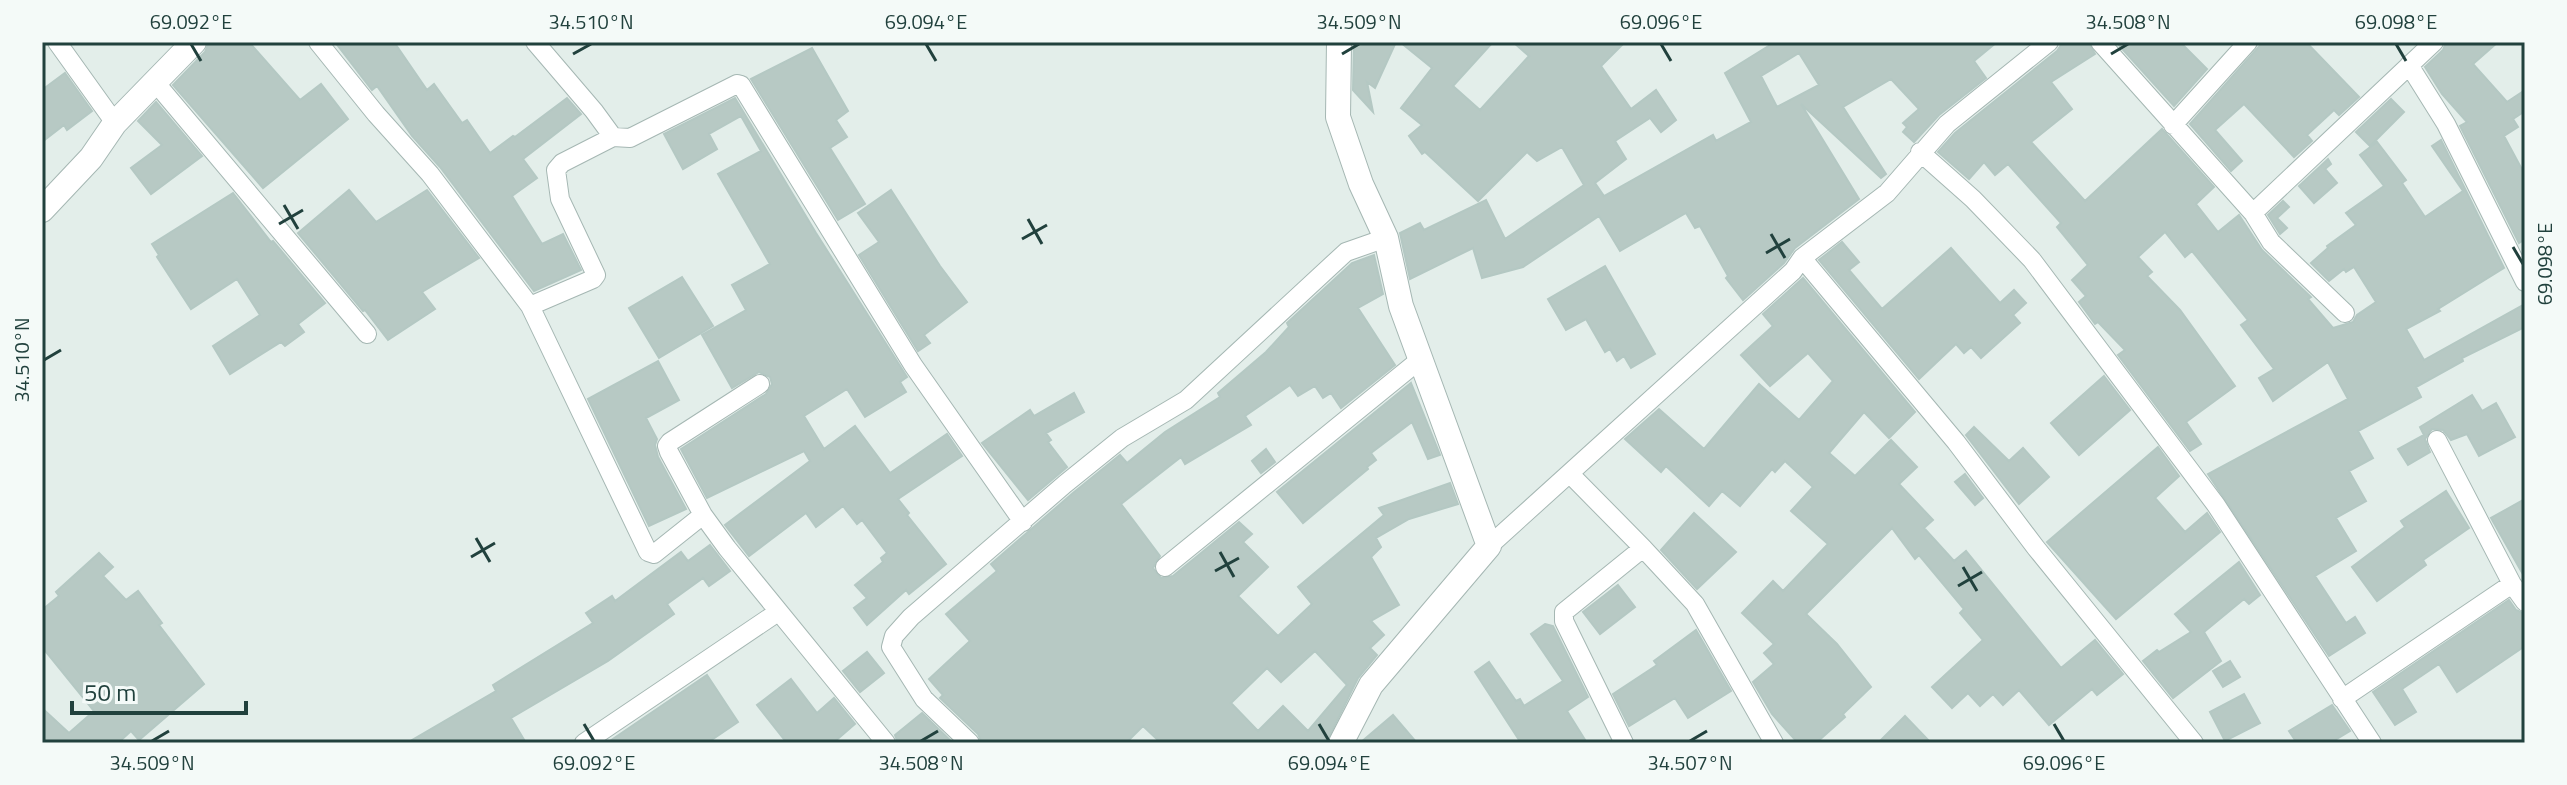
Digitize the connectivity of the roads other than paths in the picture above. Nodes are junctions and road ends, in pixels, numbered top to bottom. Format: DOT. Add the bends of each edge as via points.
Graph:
graph roads {
  1 [pos="57,42"];
  2 [pos="194,42"];
  3 [pos="318,42"];
  4 [pos="535,42"];
  5 [pos="1339,42"];
  6 [pos="2049,42"];
  7 [pos="2100,42"];
  8 [pos="2248,42"];
  9 [pos="2434,42"];
  10 [pos="2409,65"];
  11 [pos="155,82"];
  12 [pos="115,123"];
  13 [pos="2173,125"];
  14 [pos="613,137"];
  15 [pos="1920,152"];
  16 [pos="42,210"];
  17 [pos="2253,213"];
  18 [pos="1386,238"];
  19 [pos="1802,258"];
  20 [pos="2525,282"];
  21 [pos="530,306"];
  22 [pos="2345,313"];
  23 [pos="367,334"];
  24 [pos="1422,358"];
  25 [pos="760,384"];
  26 [pos="2437,440"];
  27 [pos="1570,474"];
  28 [pos="703,515"];
  29 [pos="1023,522"];
  30 [pos="1489,546"];
  31 [pos="1643,548"];
  32 [pos="1165,567"];
  33 [pos="2512,584"];
  34 [pos="2525,602"];
  35 [pos="778,612"];
  36 [pos="2342,699"];
  37 [pos="584,743"];
  38 [pos="886,743"];
  39 [pos="970,743"];
  40 [pos="1341,743"];
  41 [pos="1624,743"];
  42 [pos="1774,743"];
  43 [pos="2194,743"];
  44 [pos="2372,743"];
  1 -- 12 [label="street"];
  2 -- 11 [label="street"];
  3 -- 21 [label="street" via="430,174"];
  4 -- 14 [label="street"];
  5 -- 18 [label="street" via="1338,117"];
  6 -- 15 [label="street"];
  7 -- 13 [label="street"];
  8 -- 13 [label="street"];
  9 -- 10 [label="street"];
  10 -- 17 [label="street"];
  10 -- 20 [label="street" via="2446,124"];
  11 -- 12 [label="street"];
  11 -- 23 [label="street"];
  12 -- 16 [label="street" via="91,158"];
  13 -- 17 [label="street"];
  14 -- 21 [label="street" via="556,170 560,199 596,275"];
  14 -- 29 [label="street" via="630,138 741,85 913,365"];
  15 -- 19 [label="street" via="1887,193"];
  15 -- 36 [label="street" via="2032,260 2216,505"];
  17 -- 22 [label="street" via="2271,242"];
  18 -- 24 [label="street" via="1401,306"];
  18 -- 29 [label="street" via="1346,252 1186,400 1122,438"];
  19 -- 27 [label="street"];
  19 -- 43 [label="street" via="1956,442"];
  21 -- 28 [label="street" via="648,552 654,554"];
  24 -- 30 [label="street"];
  24 -- 32 [label="street"];
  25 -- 28 [label="street" via="667,446"];
  26 -- 33 [label="street"];
  27 -- 30 [label="street"];
  27 -- 31 [label="street"];
  28 -- 35 [label="street"];
  29 -- 39 [label="street" via="911,617 891,647 924,699"];
  30 -- 40 [label="street" via="1371,685"];
  31 -- 41 [label="street" via="1564,612"];
  31 -- 42 [label="street" via="1695,604"];
  33 -- 34 [label="street"];
  33 -- 36 [label="street"];
  35 -- 37 [label="street"];
  35 -- 38 [label="street"];
  36 -- 44 [label="street"];
}
